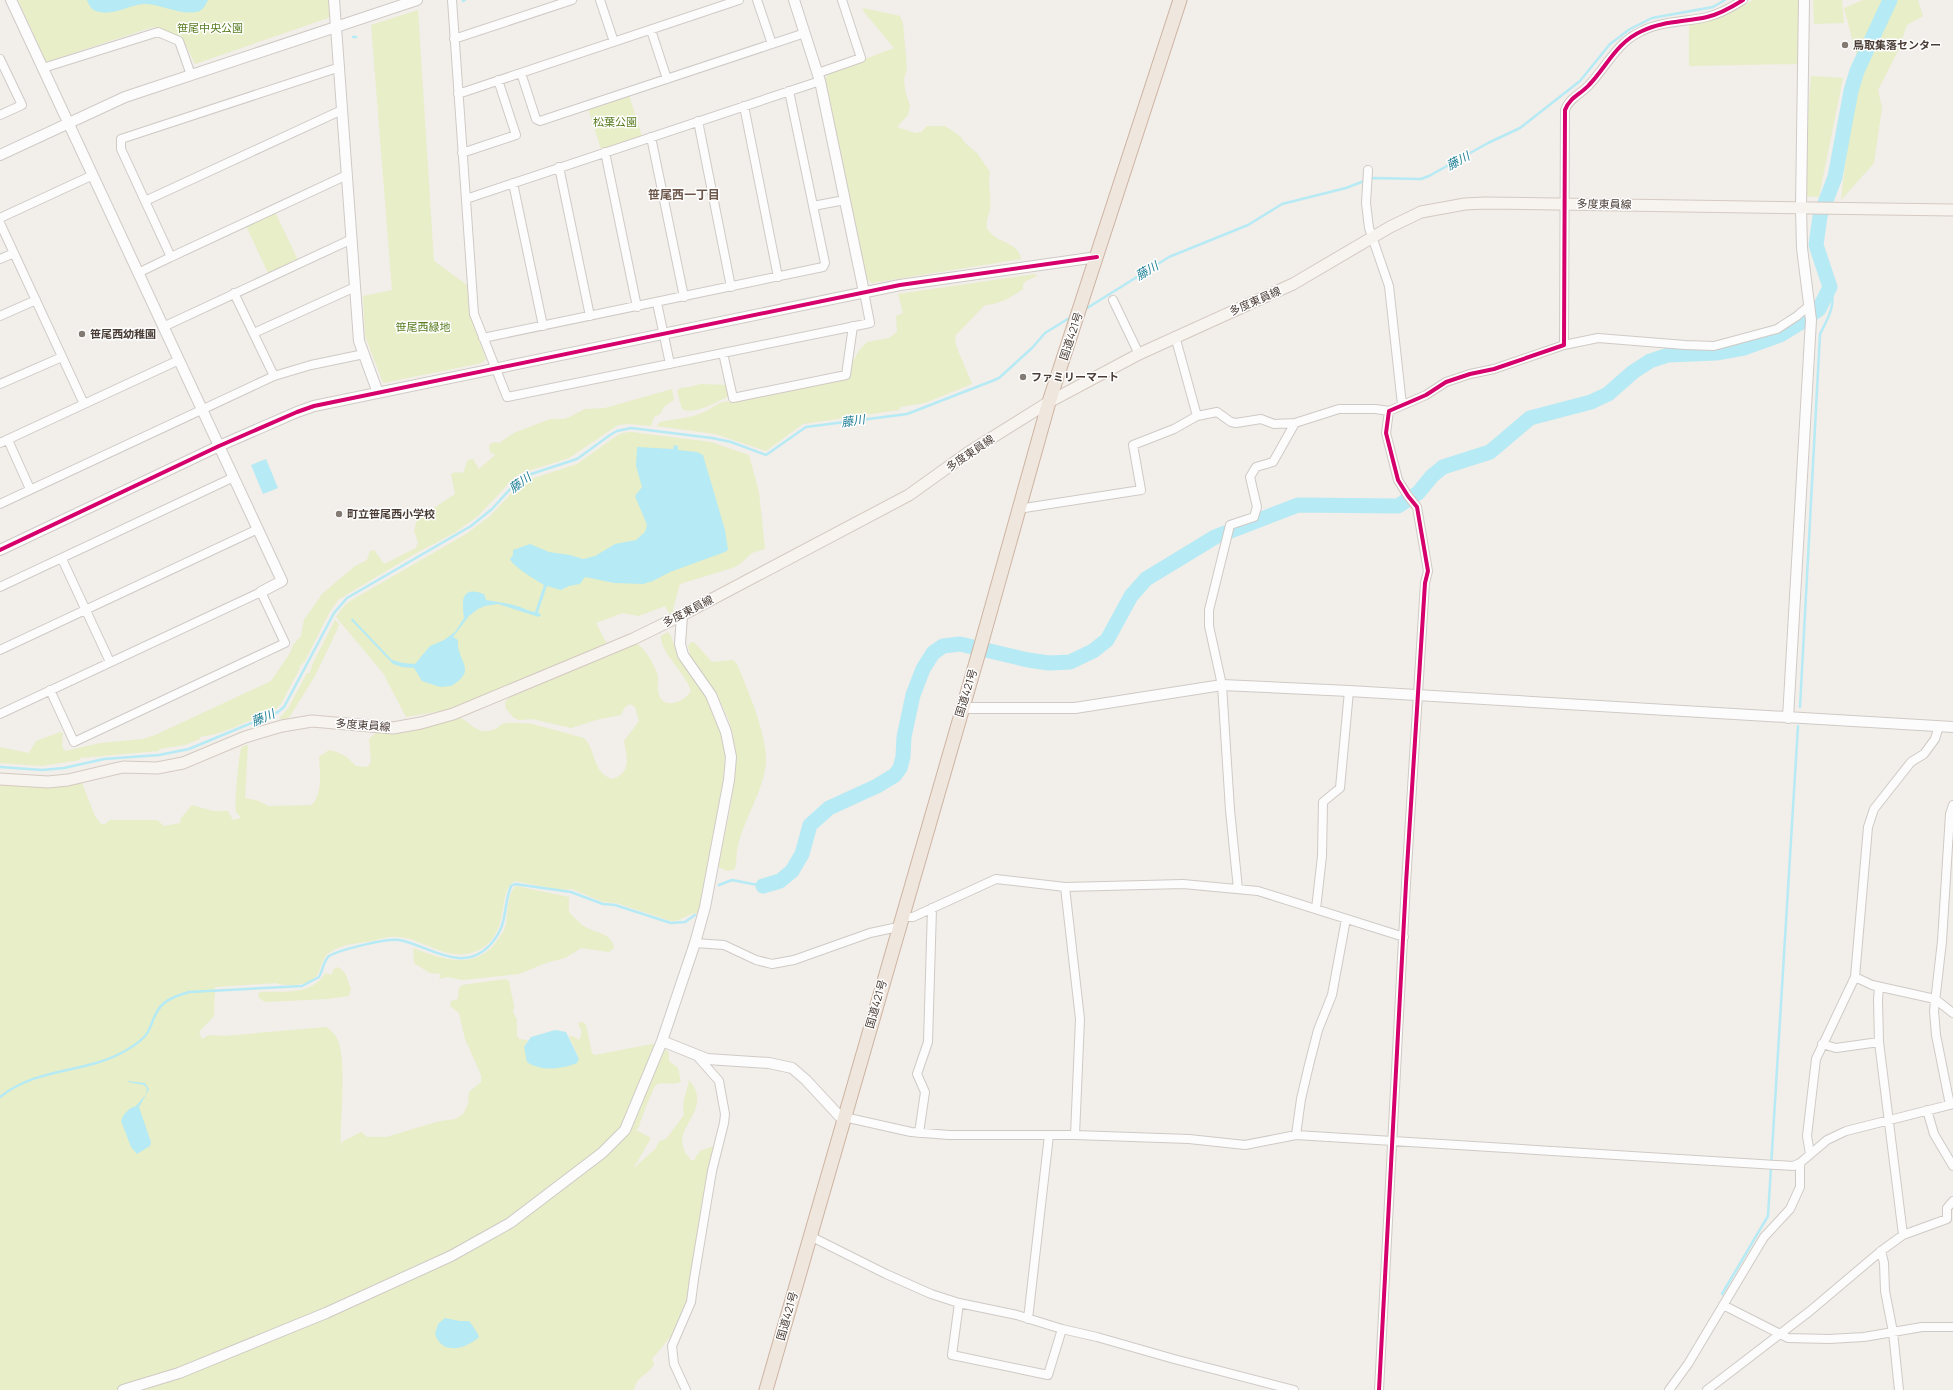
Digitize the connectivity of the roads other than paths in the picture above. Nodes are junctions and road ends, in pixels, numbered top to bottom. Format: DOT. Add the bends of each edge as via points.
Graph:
graph roads {
  1 [pos="11,0"];
  2 [pos="334,0"];
  3 [pos="417,0"];
  4 [pos="452,0"];
  5 [pos="572,0"];
  6 [pos="600,0"];
  7 [pos="739,0"];
  8 [pos="757,0"];
  9 [pos="794,0"];
  10 [pos="842,0"];
  11 [pos="1180,0"];
  12 [pos="1743,0"];
  13 [pos="1804,0"];
  14 [pos="336,26"];
  15 [pos="651,30"];
  16 [pos="805,33"];
  17 [pos="454,39"];
  18 [pos="614,42"];
  19 [pos="772,44"];
  20 [pos="0,59"];
  21 [pos="340,67"];
  22 [pos="43,68"];
  23 [pos="520,73"];
  24 [pos="191,75"];
  25 [pos="819,77"];
  26 [pos="667,79"];
  27 [pos="498,80"];
  28 [pos="790,91"];
  29 [pos="458,94"];
  30 [pos="744,106"];
  31 [pos="342,110"];
  32 [pos="0,115"];
  33 [pos="698,121"];
  34 [pos="69,123"];
  35 [pos="652,136"];
  36 [pos="605,152"];
  37 [pos="462,153"];
  38 [pos="0,155"];
  39 [pos="559,167"];
  40 [pos="1367,172"];
  41 [pos="93,175"];
  42 [pos="347,175"];
  43 [pos="513,183"];
  44 [pos="466,199"];
  45 [pos="845,200"];
  46 [pos="145,201"];
  47 [pos="1564,204"];
  48 [pos="813,206"];
  49 [pos="1806,207"];
  50 [pos="1953,210"];
  51 [pos="0,218"];
  52 [pos="0,223"];
  53 [pos="1371,236"];
  54 [pos="352,239"];
  55 [pos="14,253"];
  56 [pos="171,257"];
  57 [pos="1097,257"];
  58 [pos="0,259"];
  59 [pos="138,273"];
  60 [pos="778,277"];
  61 [pos="355,287"];
  62 [pos="731,287"];
  63 [pos="864,292"];
  64 [pos="234,293"];
  65 [pos="684,297"];
  66 [pos="36,300"];
  67 [pos="1113,300"];
  68 [pos="657,303"];
  69 [pos="637,307"];
  70 [pos="1810,307"];
  71 [pos="0,316"];
  72 [pos="590,316"];
  73 [pos="543,326"];
  74 [pos="853,326"];
  75 [pos="163,327"];
  76 [pos="254,334"];
  77 [pos="663,334"];
  78 [pos="1175,336"];
  79 [pos="483,338"];
  80 [pos="1564,345"];
  81 [pos="724,353"];
  82 [pos="364,354"];
  83 [pos="1138,354"];
  84 [pos="62,356"];
  85 [pos="179,360"];
  86 [pos="670,364"];
  87 [pos="495,369"];
  88 [pos="274,376"];
  89 [pos="0,384"];
  90 [pos="378,393"];
  91 [pos="1048,402"];
  92 [pos="84,404"];
  93 [pos="1402,405"];
  94 [pos="202,410"];
  95 [pos="1389,411"];
  96 [pos="1197,416"];
  97 [pos="1295,423"];
  98 [pos="4,441"];
  99 [pos="219,446"];
  100 [pos="234,477"];
  101 [pos="30,489"];
  102 [pos="0,504"];
  103 [pos="1018,509"];
  104 [pos="258,529"];
  105 [pos="0,550"];
  106 [pos="62,559"];
  107 [pos="0,587"];
  108 [pos="261,592"];
  109 [pos="86,610"];
  110 [pos="682,615"];
  111 [pos="0,650"];
  112 [pos="110,662"];
  113 [pos="1222,685"];
  114 [pos="50,690"];
  115 [pos="1349,691"];
  116 [pos="1419,695"];
  117 [pos="961,708"];
  118 [pos="0,714"];
  119 [pos="1788,718"];
  120 [pos="1939,726"];
  121 [pos="1953,727"];
  122 [pos="0,779"];
  123 [pos="1953,805"];
  124 [pos="1065,887"];
  125 [pos="1238,889"];
  126 [pos="932,908"];
  127 [pos="1316,909"];
  128 [pos="1346,919"];
  129 [pos="900,922"];
  130 [pos="1404,937"];
  131 [pos="694,943"];
  132 [pos="1855,977"];
  133 [pos="1879,987"];
  134 [pos="1935,999"];
  135 [pos="1953,1012"];
  136 [pos="662,1041"];
  137 [pos="1879,1042"];
  138 [pos="1822,1044"];
  139 [pos="697,1056"];
  140 [pos="1952,1104"];
  141 [pos="1928,1110"];
  142 [pos="843,1119"];
  143 [pos="1890,1120"];
  144 [pos="919,1134"];
  145 [pos="1075,1135"];
  146 [pos="1296,1135"];
  147 [pos="1049,1136"];
  148 [pos="1393,1142"];
  149 [pos="1810,1154"];
  150 [pos="1800,1163"];
  151 [pos="1953,1166"];
  152 [pos="1953,1201"];
  153 [pos="1903,1235"];
  154 [pos="810,1236"];
  155 [pos="1881,1251"];
  156 [pos="959,1303"];
  157 [pos="1724,1305"];
  158 [pos="1028,1319"];
  159 [pos="1953,1327"];
  160 [pos="1062,1329"];
  161 [pos="1893,1332"];
  162 [pos="1780,1334"];
  163 [pos="123,1390"];
  164 [pos="686,1390"];
  165 [pos="766,1390"];
  166 [pos="1294,1390"];
  167 [pos="1379,1390"];
  168 [pos="1669,1390"];
  169 [pos="1706,1390"];
  170 [pos="1899,1390"];
  1 -- 22 [label="street"];
  2 -- 14 [label="street"];
  3 -- 14 [label="street"];
  4 -- 17 [label="street"];
  5 -- 17 [label="street"];
  6 -- 18 [label="street"];
  7 -- 15 [label="street"];
  8 -- 19 [label="street"];
  9 -- 16 [label="street"];
  10 -- 25 [label="street" via="861,58"];
  11 -- 57 [label="highway, 国道421号"];
  12 -- 47 [label="street" via="1708,17 1656,25 1641,31 1612,54 1589,86 1567,103"];
  13 -- 49 [label="street"];
  14 -- 21 [label="street"];
  14 -- 24 [label="street"];
  15 -- 18 [label="street"];
  15 -- 26 [label="street"];
  16 -- 19 [label="street"];
  16 -- 25 [label="street"];
  17 -- 29 [label="street"];
  18 -- 23 [label="street"];
  19 -- 26 [label="street"];
  20 -- 32 [label="street" via="22,105"];
  21 -- 31 [label="street"];
  21 -- 46 [label="street" via="120,139 121,149"];
  22 -- 24 [label="street" via="158,32 179,41"];
  22 -- 34 [label="street"];
  23 -- 26 [label="street" via="536,119 540,121"];
  23 -- 27 [label="street"];
  24 -- 34 [label="street" via="125,97"];
  25 -- 28 [label="street"];
  25 -- 45 [label="street"];
  27 -- 29 [label="street"];
  27 -- 37 [label="street" via="516,135"];
  28 -- 30 [label="street"];
  28 -- 48 [label="street"];
  29 -- 37 [label="street"];
  30 -- 33 [label="street"];
  30 -- 60 [label="street"];
  31 -- 42 [label="street"];
  31 -- 46 [label="street"];
  33 -- 35 [label="street"];
  33 -- 62 [label="street"];
  34 -- 38 [label="street"];
  34 -- 41 [label="street"];
  35 -- 36 [label="street"];
  35 -- 65 [label="street"];
  36 -- 39 [label="street"];
  36 -- 69 [label="street"];
  37 -- 44 [label="street"];
  39 -- 43 [label="street"];
  39 -- 72 [label="street"];
  40 -- 53 [label="street" via="1366,203"];
  41 -- 51 [label="street"];
  41 -- 59 [label="street"];
  42 -- 54 [label="street"];
  42 -- 56 [label="street"];
  43 -- 44 [label="street"];
  43 -- 73 [label="street"];
  44 -- 79 [label="street" via="474,314"];
  45 -- 48 [label="street"];
  45 -- 63 [label="street"];
  46 -- 56 [label="street"];
  47 -- 49 [label="main road, 多度東員線"];
  47 -- 53 [label="main road, 多度東員線" via="1465,204 1444,207 1421,212"];
  47 -- 80 [label="street"];
  48 -- 60 [label="street" via="824,265 820,269"];
  49 -- 50 [label="main road, 多度東員線"];
  49 -- 70 [label="street" via="1802,248"];
  52 -- 55 [label="street"];
  53 -- 78 [label="main road, 多度東員線" via="1294,284"];
  53 -- 93 [label="street" via="1389,286"];
  54 -- 61 [label="street"];
  54 -- 64 [label="street"];
  55 -- 58 [label="street"];
  55 -- 66 [label="street"];
  56 -- 59 [label="street"];
  57 -- 63 [label="street"];
  57 -- 91 [label="highway, 国道421号"];
  59 -- 75 [label="street"];
  60 -- 62 [label="street"];
  61 -- 76 [label="street"];
  61 -- 82 [label="street" via="359,341"];
  62 -- 65 [label="street"];
  63 -- 74 [label="street" via="871,322"];
  63 -- 77 [label="street"];
  64 -- 75 [label="street"];
  64 -- 76 [label="street"];
  65 -- 68 [label="street"];
  66 -- 71 [label="street"];
  66 -- 84 [label="street"];
  67 -- 83 [label="street"];
  68 -- 69 [label="street"];
  68 -- 77 [label="street"];
  69 -- 72 [label="street"];
  70 -- 80 [label="street" via="1777,329 1714,346 1598,338"];
  70 -- 119 [label="street"];
  72 -- 73 [label="street"];
  73 -- 79 [label="street"];
  74 -- 81 [label="street"];
  74 -- 81 [label="street" via="846,375 733,398"];
  75 -- 85 [label="street"];
  76 -- 88 [label="street"];
  77 -- 86 [label="street"];
  77 -- 87 [label="street"];
  78 -- 83 [label="main road, 多度東員線"];
  78 -- 96 [label="street"];
  79 -- 87 [label="street"];
  80 -- 93 [label="street" via="1446,382 1426,395"];
  81 -- 86 [label="street"];
  82 -- 88 [label="street"];
  82 -- 90 [label="street"];
  83 -- 91 [label="main road, 多度東員線"];
  84 -- 89 [label="street"];
  84 -- 92 [label="street"];
  85 -- 92 [label="street"];
  85 -- 94 [label="street"];
  86 -- 87 [label="street" via="507,397"];
  87 -- 90 [label="street"];
  88 -- 94 [label="street"];
  90 -- 99 [label="street" via="298,412"];
  91 -- 103 [label="highway, 国道421号"];
  91 -- 110 [label="main road, 多度東員線" via="969,452 909,495"];
  92 -- 98 [label="street"];
  93 -- 95 [label="street"];
  94 -- 99 [label="street"];
  94 -- 101 [label="street"];
  95 -- 97 [label="street" via="1340,409"];
  95 -- 116 [label="street" via="1386,433 1398,480 1419,512 1428,571"];
  96 -- 97 [label="street" via="1217,412 1236,423 1261,419 1274,424"];
  96 -- 103 [label="street" via="1174,429 1133,445 1141,490"];
  97 -- 113 [label="street" via="1273,462 1256,466 1250,477 1257,507 1254,517 1230,525 1209,610 1209,626"];
  98 -- 101 [label="street"];
  99 -- 100 [label="street"];
  99 -- 105 [label="street"];
  100 -- 104 [label="street"];
  100 -- 106 [label="street"];
  101 -- 102 [label="street"];
  103 -- 117 [label="highway, 国道421号"];
  104 -- 108 [label="street" via="282,581"];
  104 -- 109 [label="street"];
  106 -- 107 [label="street"];
  106 -- 109 [label="street"];
  108 -- 112 [label="street"];
  108 -- 114 [label="street" via="285,643 74,742"];
  109 -- 111 [label="street"];
  109 -- 112 [label="street"];
  110 -- 122 [label="main road, 多度東員線" via="633,639 453,714 421,723 393,728 312,722 282,726 252,735 170,766 123,767 48,782"];
  110 -- 131 [label="street" via="680,644 683,655 711,695 726,732 731,757 705,907"];
  112 -- 114 [label="street"];
  113 -- 115 [label="street"];
  113 -- 117 [label="street" via="1075,708"];
  113 -- 125 [label="street"];
  114 -- 118 [label="street"];
  115 -- 116 [label="street"];
  115 -- 127 [label="street" via="1340,788 1323,802 1322,856"];
  116 -- 119 [label="street"];
  116 -- 130 [label="street"];
  117 -- 129 [label="highway, 国道421号"];
  119 -- 120 [label="street"];
  120 -- 121 [label="street"];
  120 -- 132 [label="street" via="1935,739 1924,754 1910,762 1874,809 1868,827"];
  123 -- 134 [label="street" via="1950,814 1942,941"];
  124 -- 125 [label="street" via="1183,884"];
  124 -- 126 [label="street" via="996,879"];
  124 -- 145 [label="street" via="1080,1019"];
  125 -- 127 [label="street" via="1258,891"];
  126 -- 129 [label="street"];
  126 -- 144 [label="street" via="928,1042 916,1074 925,1092"];
  127 -- 128 [label="street"];
  128 -- 130 [label="street"];
  128 -- 146 [label="street" via="1332,995 1319,1025 1301,1099"];
  129 -- 131 [label="street" via="794,960 772,964 756,960 724,945"];
  129 -- 142 [label="highway, 国道421号"];
  130 -- 148 [label="street"];
  131 -- 136 [label="street"];
  132 -- 133 [label="street"];
  132 -- 138 [label="street"];
  133 -- 134 [label="street"];
  133 -- 137 [label="street"];
  134 -- 135 [label="street"];
  134 -- 140 [label="street" via="1936,1035"];
  136 -- 139 [label="street"];
  136 -- 163 [label="street" via="631,1119 621,1135 602,1153 498,1231 432,1265 326,1313 179,1373"];
  137 -- 138 [label="street" via="1836,1048"];
  137 -- 143 [label="street" via="1882,1082"];
  138 -- 149 [label="street" via="1813,1070 1807,1136"];
  139 -- 142 [label="street" via="792,1068"];
  139 -- 164 [label="street" via="719,1081 725,1114 712,1171 692,1298 672,1346 674,1364"];
  140 -- 141 [label="street"];
  141 -- 143 [label="street"];
  141 -- 151 [label="street" via="1934,1134"];
  142 -- 144 [label="street"];
  142 -- 154 [label="highway, 国道421号"];
  143 -- 149 [label="street" via="1846,1131 1828,1140"];
  143 -- 153 [label="street"];
  144 -- 147 [label="street"];
  145 -- 146 [label="street" via="1189,1139 1245,1144"];
  145 -- 147 [label="street"];
  146 -- 148 [label="street"];
  147 -- 158 [label="street"];
  148 -- 150 [label="street" via="1793,1166"];
  148 -- 167 [label="street"];
  149 -- 150 [label="street"];
  150 -- 157 [label="street" via="1800,1187 1790,1210 1764,1237"];
  152 -- 153 [label="street" via="1947,1208 1947,1219"];
  153 -- 155 [label="street"];
  154 -- 156 [label="street" via="886,1274"];
  154 -- 165 [label="highway, 国道421号"];
  155 -- 161 [label="street" via="1884,1263 1884,1291"];
  155 -- 162 [label="street"];
  156 -- 158 [label="street"];
  156 -- 160 [label="street" via="952,1355 1048,1375"];
  157 -- 162 [label="street"];
  157 -- 168 [label="street"];
  158 -- 160 [label="street"];
  159 -- 161 [label="street" via="1922,1327"];
  160 -- 166 [label="street"];
  161 -- 162 [label="street" via="1829,1339 1788,1338"];
  161 -- 170 [label="street"];
  162 -- 169 [label="street"];
}
